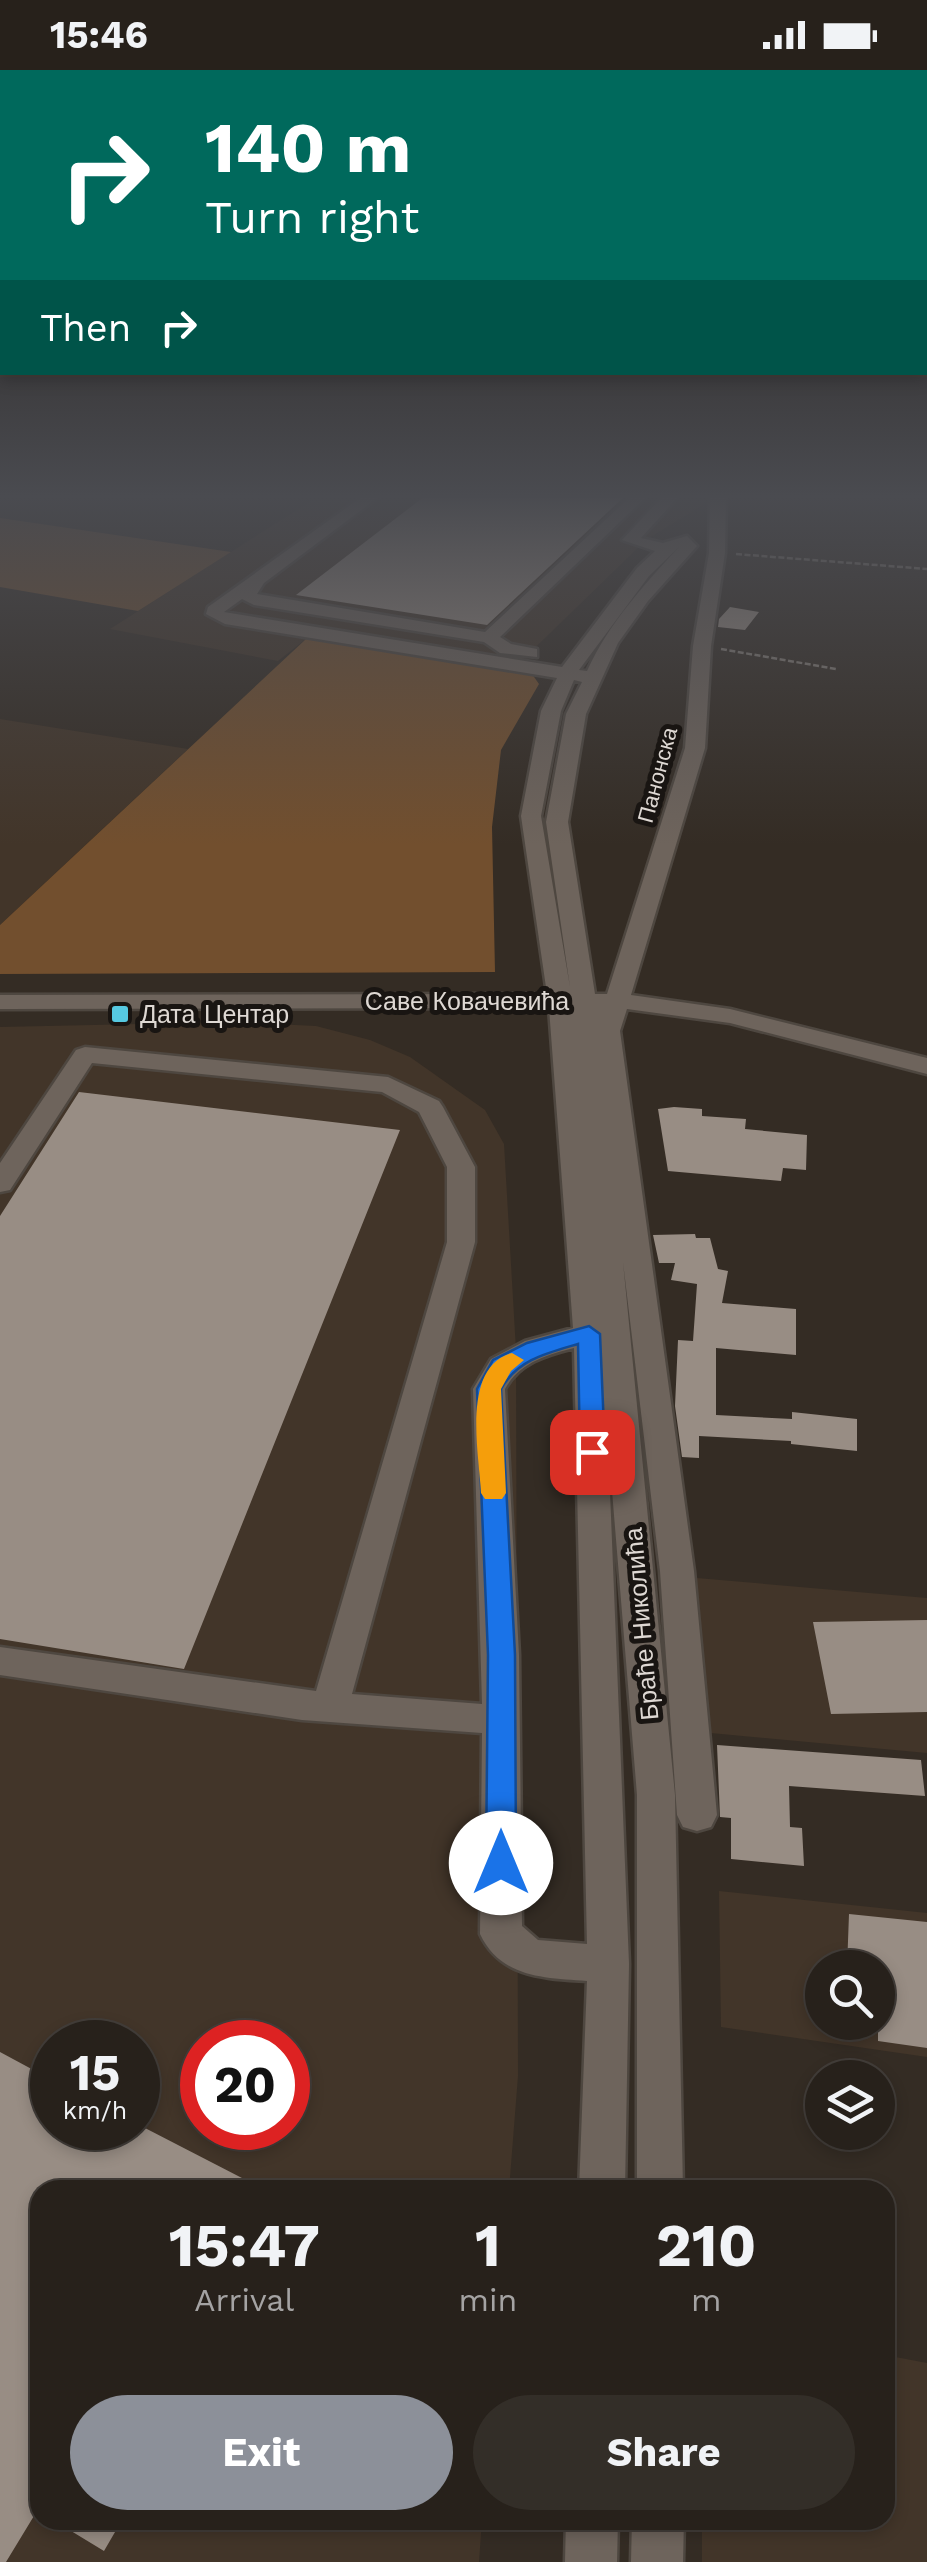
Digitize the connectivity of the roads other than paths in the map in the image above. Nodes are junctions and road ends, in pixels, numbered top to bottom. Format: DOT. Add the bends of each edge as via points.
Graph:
graph roads {
  1 [pos="214,612"];
  2 [pos="330,612"];
  3 [pos="517,612"];
  4 [pos="609,612"];
  5 [pos="632,612"];
  6 [pos="707,612"];
  7 [pos="374,633"];
  8 [pos="490,638"];
  9 [pos="513,643"];
  10 [pos="572,667"];
  11 [pos="596,671"];
  12 [pos="587,1001"];
  13 [pos="0,1002"];
  14 [pos="927,1066"];
  15 [pos="0,1184"];
  16 [pos="589,1334"];
  17 [pos="0,1661"];
  18 [pos="330,1707"];
  19 [pos="501,1720"];
  20 [pos="697,1815"];
  21 [pos="608,1964"];
  22 [pos="602,2180"];
  23 [pos="660,2180"];
  24 [pos="592,2530"];
  25 [pos="658,2530"];
  26 [pos="590,2562"];
  27 [pos="657,2562"];
  1 -- 10 [label="street"];
  2 -- 8 [label="street"];
  3 -- 8 [label="street"];
  4 -- 10 [label="street"];
  5 -- 11 [label="street"];
  6 -- 12 [label="street, Панонска" via="695,748"];
  7 -- 9 [label="street" via="479,649"];
  8 -- 9 [label="street"];
  9 -- 10 [label="street"];
  10 -- 11 [label="street"];
  10 -- 12 [label="street" via="552,711 532,816"];
  11 -- 12 [label="street" via="576,714 557,822"];
  12 -- 13 [label="street, Саве Ковачевића"];
  12 -- 14 [label="street, Саве Ковачевића" via="730,1016"];
  12 -- 16 [label="street, Браће Николића" via="563,1020"];
  12 -- 20 [label="street" via="608,1031 677,1571"];
  12 -- 23 [label="street, Браће Николића" via="656,1795"];
  15 -- 18 [label="street" via="85,1054 388,1085 430,1106 461,1167 461,1242"];
  16 -- 19 [label="street" via="536,1348 502,1366 489,1389"];
  16 -- 21 [label="street, Браће Николића"];
  17 -- 18 [label="street"];
  18 -- 19 [label="street"];
  19 -- 21 [label="street" via="501,1934 529,1958"];
  21 -- 22 [label="street, Браће Николића"];
  24 -- 26 [label="street"];
  25 -- 27 [label="street"];
}
